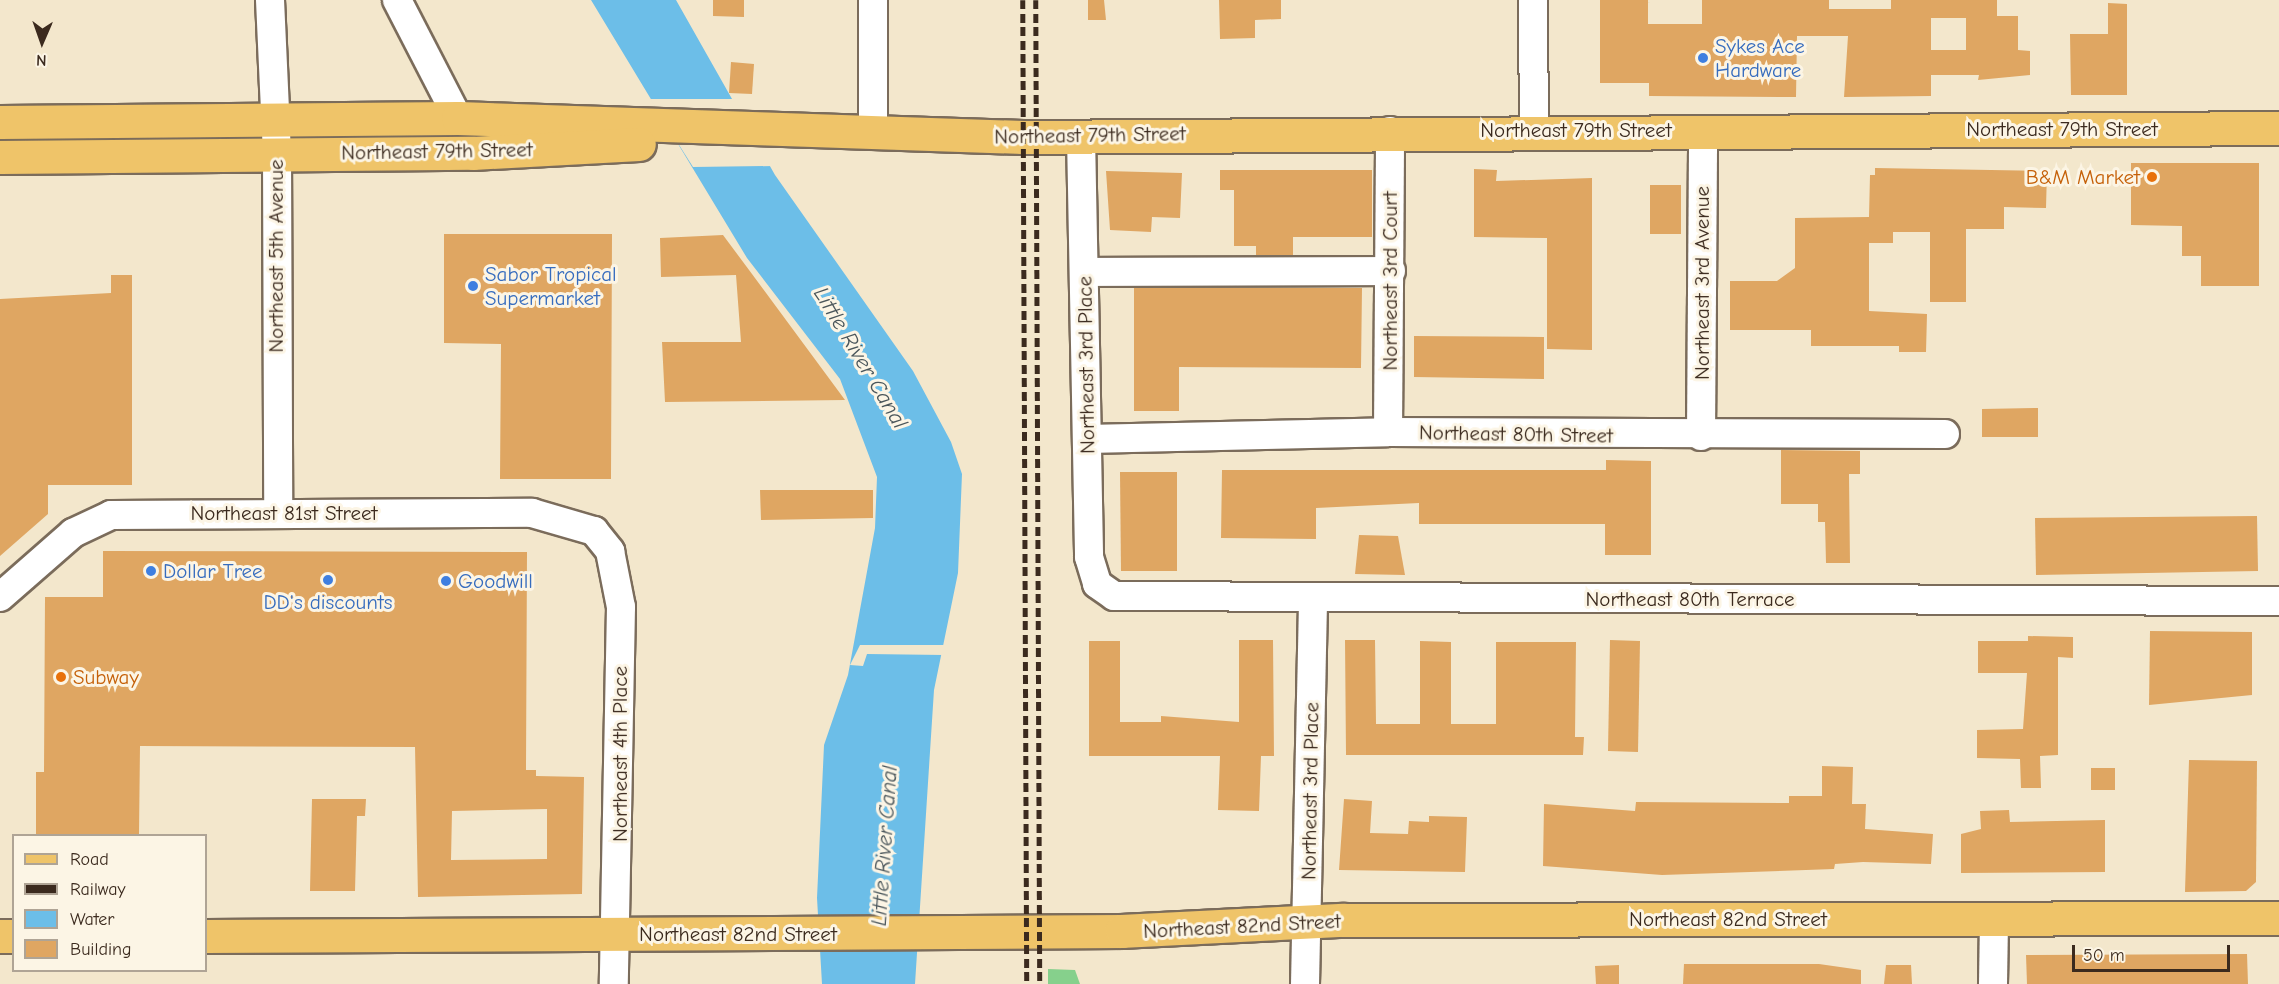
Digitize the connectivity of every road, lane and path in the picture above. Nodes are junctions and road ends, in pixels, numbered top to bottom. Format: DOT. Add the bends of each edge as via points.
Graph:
graph roads {
  1 [pos="270,0"];
  2 [pos="397,0"];
  3 [pos="873,0"];
  4 [pos="1533,0"];
  5 [pos="458,118"];
  6 [pos="271,120"];
  7 [pos="0,122"];
  8 [pos="2279,128"];
  9 [pos="1534,130"];
  10 [pos="1702,130"];
  11 [pos="1390,131"];
  12 [pos="873,134"];
  13 [pos="666,135"];
  14 [pos="1081,136"];
  15 [pos="277,153"];
  16 [pos="0,157"];
  17 [pos="1391,271"];
  18 [pos="1084,272"];
  19 [pos="1388,432"];
  20 [pos="1945,434"];
  21 [pos="1701,436"];
  22 [pos="1087,439"];
  23 [pos="278,513"];
  24 [pos="594,531"];
  25 [pos="1102,590"];
  26 [pos="0,597"];
  27 [pos="1313,598"];
  28 [pos="2279,601"];
  29 [pos="1994,918"];
  30 [pos="2279,918"];
  31 [pos="1307,921"];
  32 [pos="617,934"];
  33 [pos="207,936"];
  34 [pos="614,984"];
  35 [pos="1305,984"];
  36 [pos="1994,984"];
  1 -- 6 [label="street, Northeast 5th Avenue"];
  2 -- 5 [label="street"];
  3 -- 12 [label="street"];
  4 -- 9 [label="street"];
  5 -- 6 [label="main road, Northeast 79th Street"];
  5 -- 13 [label="main road, Northeast 79th Street"];
  6 -- 7 [label="main road, Northeast 79th Street"];
  6 -- 15 [label="street, Northeast 5th Avenue"];
  8 -- 10 [label="main road, Northeast 79th Street"];
  9 -- 10 [label="main road, Northeast 79th Street"];
  9 -- 11 [label="main road, Northeast 79th Street"];
  10 -- 21 [label="street, Northeast 3rd Avenue"];
  11 -- 14 [label="main road, Northeast 79th Street"];
  11 -- 17 [label="street, Northeast 3rd Court"];
  12 -- 13 [label="main road, Northeast 79th Street"];
  12 -- 14 [label="main road, Northeast 79th Street"];
  13 -- 15 [label="main road, Northeast 79th Street" via="473,153"];
  14 -- 18 [label="street, Northeast 3rd Place"];
  15 -- 16 [label="main road, Northeast 79th Street"];
  15 -- 23 [label="street, Northeast 5th Avenue"];
  17 -- 18 [label="street"];
  17 -- 19 [label="street, Northeast 3rd Court"];
  18 -- 22 [label="street, Northeast 3rd Place"];
  19 -- 21 [label="street, Northeast 80th Street"];
  19 -- 22 [label="street, Northeast 80th Street"];
  20 -- 21 [label="street, Northeast 80th Street"];
  22 -- 25 [label="street, Northeast 3rd Place" via="1089,557"];
  23 -- 24 [label="street, Northeast 81st Street" via="532,513"];
  23 -- 26 [label="street, Northeast 81st Street" via="131,514 94,520"];
  24 -- 32 [label="street, Northeast 4th Place" via="610,551 620,591"];
  25 -- 27 [label="street, Northeast 80th Terrace" via="1123,598"];
  27 -- 28 [label="street, Northeast 80th Terrace"];
  27 -- 31 [label="street, Northeast 3rd Place"];
  29 -- 30 [label="main road, Northeast 82nd Street"];
  29 -- 31 [label="main road, Northeast 82nd Street"];
  29 -- 36 [label="street"];
  31 -- 32 [label="main road, Northeast 82nd Street" via="1122,932"];
  31 -- 35 [label="street, Northeast 3rd Place"];
  32 -- 33 [label="main road, Northeast 82nd Street"];
  32 -- 34 [label="street, Northeast 4th Place"];
}
